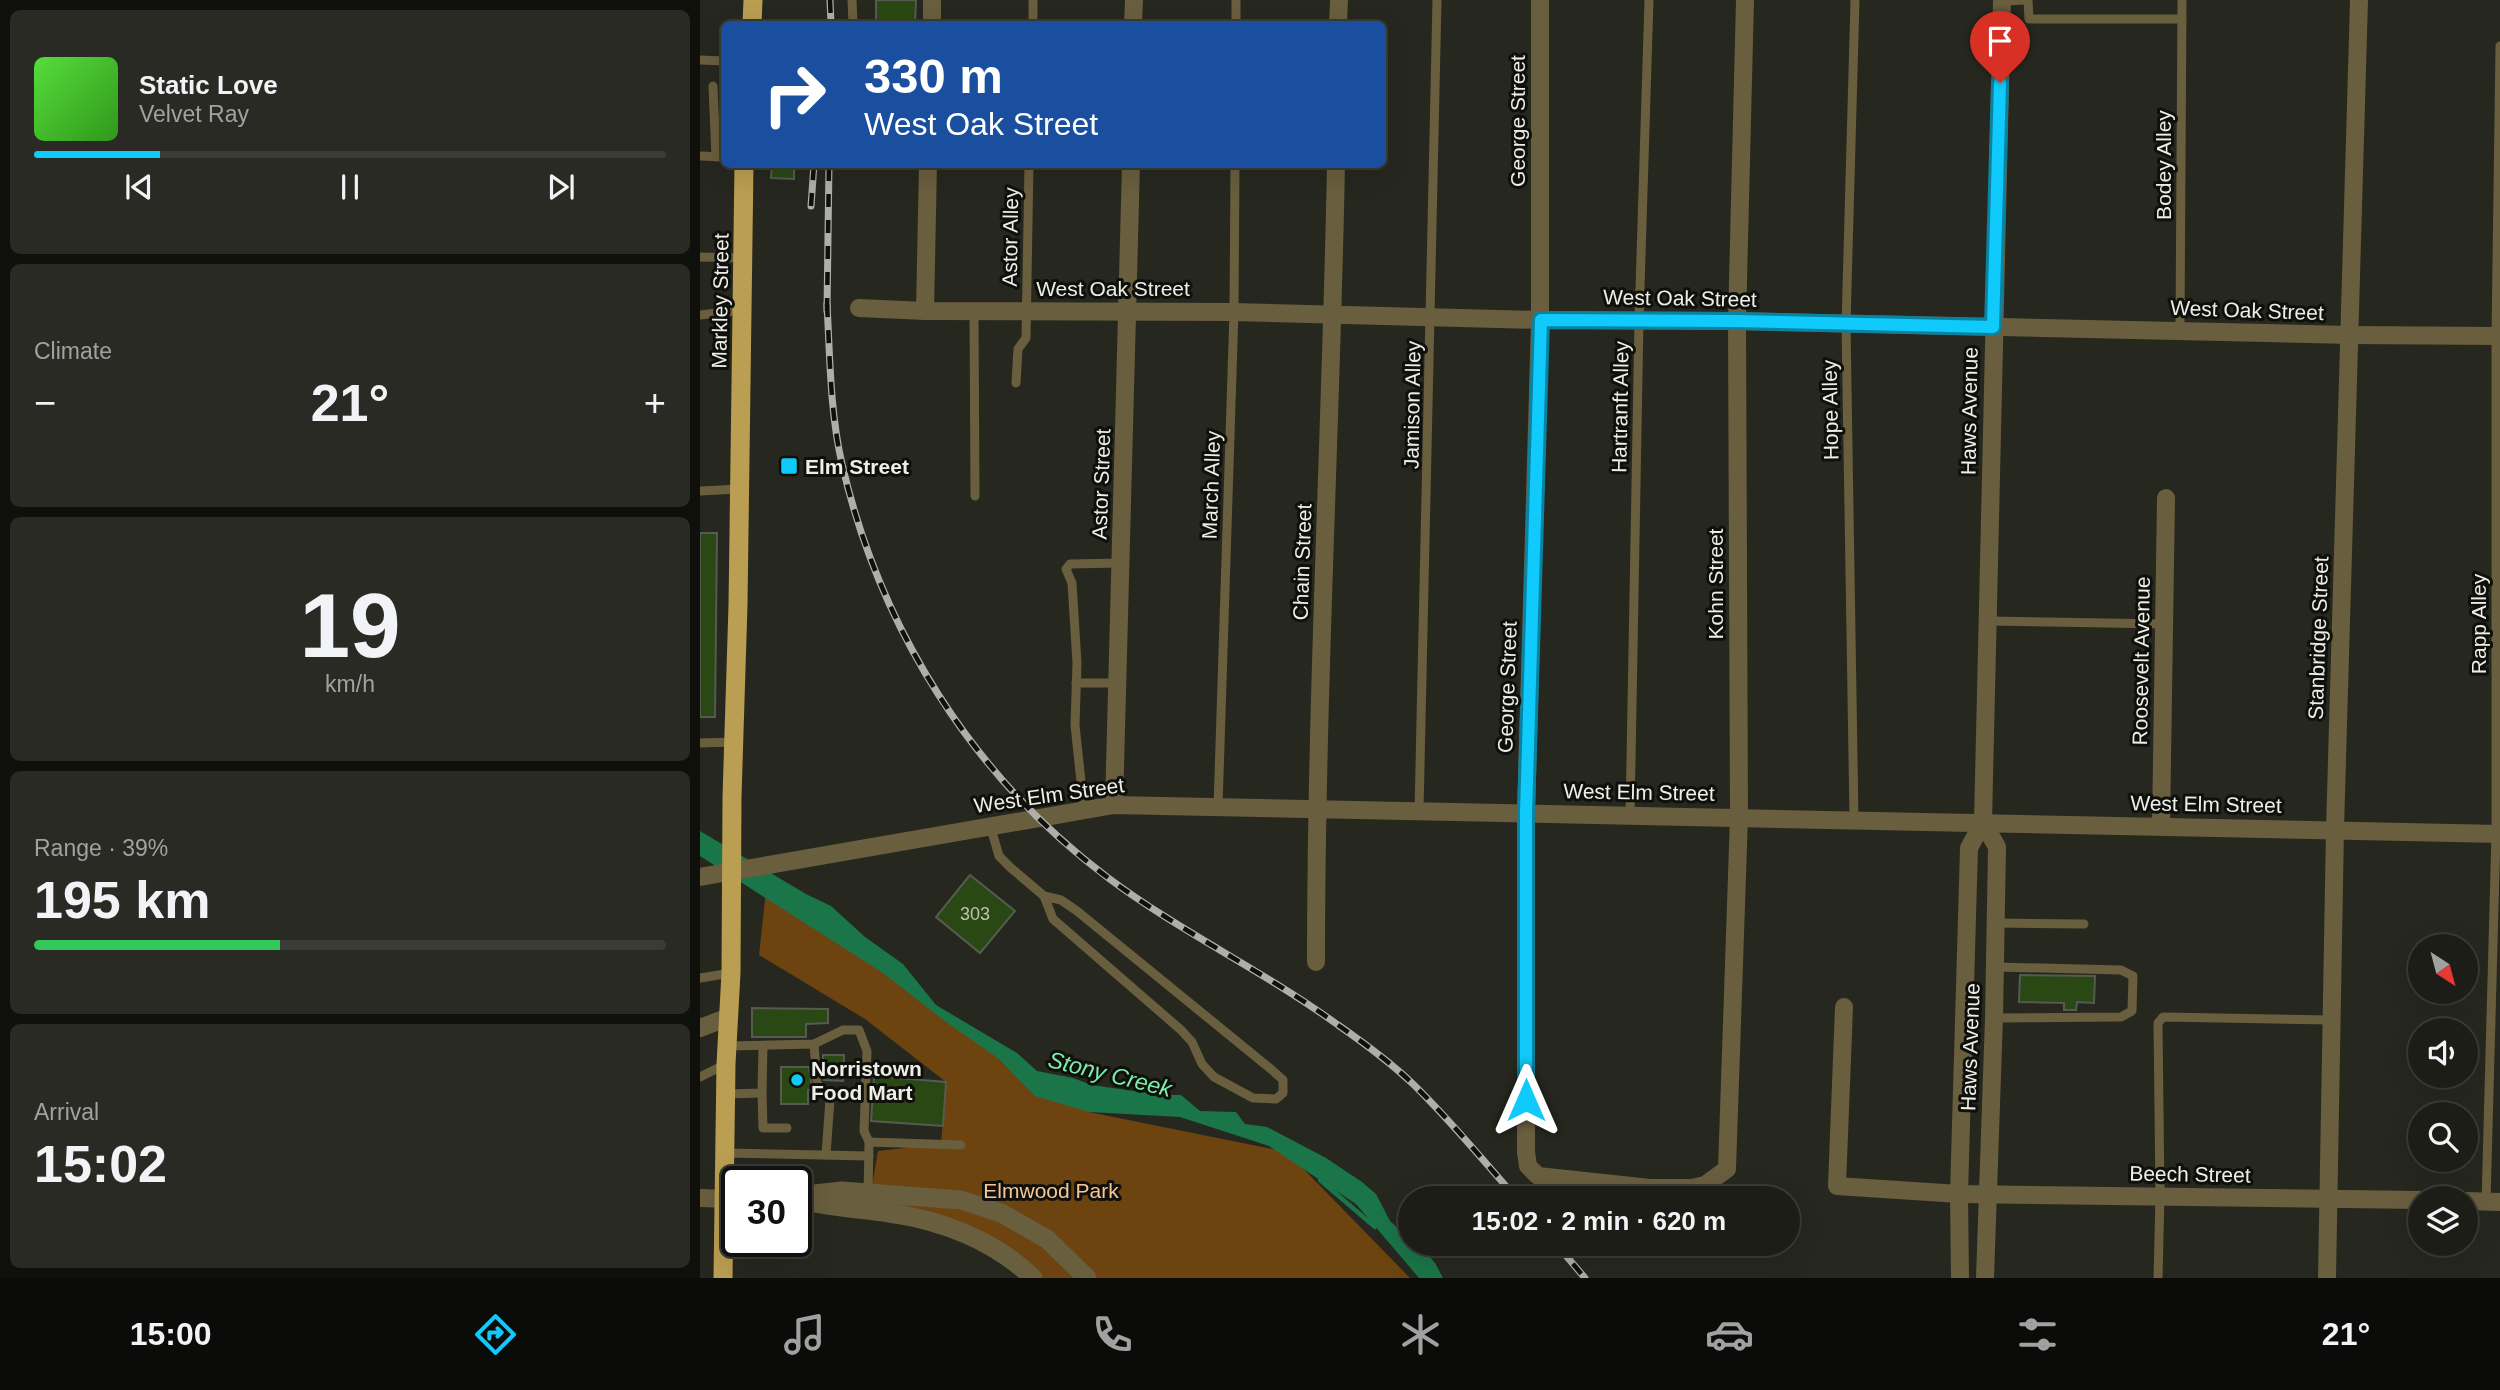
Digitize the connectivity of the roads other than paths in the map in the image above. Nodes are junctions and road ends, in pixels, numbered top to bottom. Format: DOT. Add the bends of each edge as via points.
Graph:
graph roads {
  1 [pos="753,0"];
  2 [pos="852,0"];
  3 [pos="932,0"];
  4 [pos="1033,0"];
  5 [pos="1134,0"];
  6 [pos="1236,0"];
  7 [pos="1339,0"];
  8 [pos="1437,0"];
  9 [pos="1540,0"];
  10 [pos="1649,0"];
  11 [pos="1745,0"];
  12 [pos="1856,0"];
  13 [pos="2027,0"];
  14 [pos="2182,0"];
  15 [pos="2359,0"];
  16 [pos="2002,1"];
  17 [pos="2182,19"];
  18 [pos="752,21"];
  19 [pos="853,21"];
  20 [pos="932,21"];
  21 [pos="1032,21"];
  22 [pos="1133,21"];
  23 [pos="1236,21"];
  24 [pos="1338,21"];
  25 [pos="2500,46"];
  26 [pos="700,60"];
  27 [pos="721,61"];
  28 [pos="713,86"];
  29 [pos="700,156"];
  30 [pos="720,157"];
  31 [pos="744,168"];
  32 [pos="928,168"];
  33 [pos="1029,168"];
  34 [pos="1131,168"];
  35 [pos="1235,168"];
  36 [pos="1336,168"];
  37 [pos="700,257"];
  38 [pos="743,258"];
  39 [pos="859,308"];
  40 [pos="742,310"];
  41 [pos="925,310"];
  42 [pos="974,311"];
  43 [pos="1026,311"];
  44 [pos="1129,312"];
  45 [pos="1234,312"];
  46 [pos="700,314"];
  47 [pos="1333,314"];
  48 [pos="1432,317"];
  49 [pos="1541,320"];
  50 [pos="1639,320"];
  51 [pos="1737,321"];
  52 [pos="1846,324"];
  53 [pos="1993,327"];
  54 [pos="2180,330"];
  55 [pos="2350,335"];
  56 [pos="2498,336"];
  57 [pos="1016,383"];
  58 [pos="740,489"];
  59 [pos="700,491"];
  60 [pos="975,496"];
  61 [pos="2166,498"];
  62 [pos="1122,563"];
  63 [pos="1989,621"];
  64 [pos="2165,624"];
  65 [pos="1076,682"];
  66 [pos="1118,683"];
  67 [pos="734,742"];
  68 [pos="700,743"];
  69 [pos="1114,805"];
  70 [pos="1218,807"];
  71 [pos="1316,809"];
  72 [pos="1084,810"];
  73 [pos="1419,811"];
  74 [pos="1526,813"];
  75 [pos="1630,815"];
  76 [pos="1739,817"];
  77 [pos="1854,819"];
  78 [pos="1983,822"];
  79 [pos="990,825"];
  80 [pos="2161,826"];
  81 [pos="2335,829"];
  82 [pos="2498,834"];
  83 [pos="731,871"];
  84 [pos="700,877"];
  85 [pos="1044,896"];
  86 [pos="1996,923"];
  87 [pos="2084,924"];
  88 [pos="1316,962"];
  89 [pos="1996,967"];
  90 [pos="731,973"];
  91 [pos="700,978"];
  92 [pos="1964,995"];
  93 [pos="1994,997"];
  94 [pos="1844,1007"];
  95 [pos="729,1017"];
  96 [pos="1994,1018"];
  97 [pos="2332,1020"];
  98 [pos="700,1028"];
  99 [pos="814,1044"];
  100 [pos="764,1046"];
  101 [pos="726,1055"];
  102 [pos="700,1077"];
  103 [pos="762,1093"];
  104 [pos="726,1094"];
  105 [pos="787,1128"];
  106 [pos="869,1142"];
  107 [pos="961,1145"];
  108 [pos="726,1153"];
  109 [pos="827,1155"];
  110 [pos="869,1156"];
  111 [pos="727,1166"];
  112 [pos="1727,1169"];
  113 [pos="1959,1194"];
  114 [pos="1988,1195"];
  115 [pos="2160,1196"];
  116 [pos="700,1198"];
  117 [pos="721,1198"];
  118 [pos="2329,1198"];
  119 [pos="812,1199"];
  120 [pos="2408,1200"];
  121 [pos="868,1202"];
  122 [pos="2493,1202"];
  123 [pos="725,1257"];
  124 [pos="723,1278"];
  125 [pos="1033,1278"];
  126 [pos="1087,1278"];
  127 [pos="1960,1278"];
  128 [pos="1985,1278"];
  129 [pos="2158,1278"];
  130 [pos="2327,1278"];
  1 -- 18 [label="highway"];
  2 -- 19 [label="lane"];
  3 -- 20 [label="street"];
  4 -- 21 [label="lane"];
  5 -- 22 [label="street"];
  6 -- 23 [label="lane"];
  7 -- 24 [label="street"];
  8 -- 48 [label="lane, Jamison Alley"];
  9 -- 49 [label="street, George Street"];
  10 -- 50 [label="lane, Hartranft Alley"];
  11 -- 51 [label="street, Kohn Street"];
  12 -- 52 [label="lane, Hope Alley"];
  13 -- 16 [label="lane"];
  13 -- 17 [label="lane" via="2029,19"];
  14 -- 17 [label="lane, Bodey Alley"];
  15 -- 55 [label="street, Stanbridge Street"];
  16 -- 53 [label="street, Haws Avenue"];
  17 -- 54 [label="lane, Bodey Alley"];
  25 -- 56 [label="lane, Rapp Alley"];
  26 -- 27 [label="lane"];
  28 -- 30 [label="lane"];
  29 -- 30 [label="lane"];
  31 -- 38 [label="highway, Markley Street"];
  32 -- 41 [label="street"];
  33 -- 43 [label="lane, Astor Alley"];
  34 -- 44 [label="street, Astor Street"];
  35 -- 45 [label="lane, March Alley"];
  36 -- 47 [label="street, Chain Street"];
  37 -- 38 [label="lane"];
  38 -- 40 [label="highway, Markley Street"];
  39 -- 41 [label="street, West Oak Street"];
  40 -- 46 [label="lane"];
  40 -- 58 [label="highway, Markley Street"];
  41 -- 42 [label="street, West Oak Street"];
  42 -- 43 [label="street, West Oak Street"];
  42 -- 60 [label="lane"];
  43 -- 44 [label="street, West Oak Street"];
  43 -- 57 [label="lane, Astor Alley" via="1026,338 1018,349"];
  44 -- 45 [label="street, West Oak Street"];
  44 -- 62 [label="street, Astor Street"];
  45 -- 47 [label="street, West Oak Street"];
  45 -- 70 [label="lane, March Alley"];
  47 -- 48 [label="street, West Oak Street"];
  47 -- 71 [label="street, Chain Street"];
  48 -- 49 [label="street, West Oak Street"];
  48 -- 73 [label="lane, Jamison Alley"];
  49 -- 50 [label="street, West Oak Street"];
  49 -- 74 [label="street, George Street"];
  50 -- 51 [label="street, West Oak Street"];
  50 -- 75 [label="lane, Hartranft Alley"];
  51 -- 52 [label="street, West Oak Street"];
  51 -- 76 [label="street, Kohn Street"];
  52 -- 53 [label="street, West Oak Street"];
  52 -- 77 [label="lane, Hope Alley"];
  53 -- 54 [label="street, West Oak Street"];
  53 -- 63 [label="street, Haws Avenue"];
  54 -- 55 [label="street, West Oak Street"];
  55 -- 56 [label="street, West Oak Street"];
  55 -- 81 [label="street, Stanbridge Street"];
  56 -- 82 [label="lane, Rapp Alley"];
  58 -- 59 [label="lane"];
  58 -- 67 [label="highway, Markley Street"];
  61 -- 64 [label="street, Roosevelt Avenue"];
  62 -- 65 [label="lane" via="1070,564 1066,569 1072,583"];
  62 -- 66 [label="street, Astor Street"];
  63 -- 64 [label="lane"];
  63 -- 78 [label="street, Haws Avenue"];
  64 -- 80 [label="street, Roosevelt Avenue"];
  65 -- 66 [label="lane"];
  65 -- 72 [label="lane"];
  66 -- 69 [label="street, Astor Street"];
  67 -- 68 [label="lane"];
  67 -- 83 [label="highway, Markley Street"];
  69 -- 70 [label="street, West Elm Street"];
  69 -- 72 [label="street, West Elm Street"];
  70 -- 71 [label="street, West Elm Street"];
  71 -- 73 [label="street, West Elm Street"];
  71 -- 88 [label="street, Chain Street"];
  72 -- 79 [label="street, West Elm Street"];
  73 -- 74 [label="street, West Elm Street"];
  74 -- 75 [label="street, West Elm Street"];
  74 -- 112 [label="street, George Street" via="1528,1166 1538,1176 1650,1188 1705,1185"];
  75 -- 76 [label="street, West Elm Street"];
  76 -- 77 [label="street, West Elm Street"];
  76 -- 112 [label="street, Kohn Street"];
  77 -- 78 [label="street, West Elm Street"];
  78 -- 80 [label="street, West Elm Street"];
  78 -- 86 [label="street, Haws Avenue" via="1997,847"];
  78 -- 92 [label="street, Haws Avenue" via="1969,848"];
  79 -- 83 [label="street, West Elm Street"];
  79 -- 85 [label="lane" via="999,856"];
  80 -- 81 [label="street, West Elm Street"];
  81 -- 82 [label="street, West Elm Street"];
  81 -- 97 [label="street, Stanbridge Street"];
  82 -- 122 [label="lane, Rapp Alley"];
  83 -- 84 [label="street, West Elm Street"];
  83 -- 90 [label="highway, Markley Street"];
  85 -- 85 [label="lane" via="1077,911 1272,1070 1283,1080 1283,1093 1276,1099 1252,1098 1214,1077 1181,1030 1053,919"];
  86 -- 87 [label="lane"];
  86 -- 89 [label="street, Haws Avenue"];
  89 -- 93 [label="street, Haws Avenue"];
  89 -- 96 [label="lane" via="2121,970 2133,976 2132,1012 2121,1017"];
  90 -- 91 [label="lane"];
  90 -- 95 [label="highway, Markley Street"];
  92 -- 93 [label="street"];
  92 -- 113 [label="street, Haws Avenue"];
  93 -- 96 [label="street, Haws Avenue"];
  94 -- 113 [label="street, Beech Street" via="1837,1186"];
  95 -- 98 [label="street"];
  95 -- 101 [label="highway, Markley Street"];
  96 -- 114 [label="street, Haws Avenue"];
  97 -- 115 [label="lane" via="2163,1017 2158,1023"];
  97 -- 118 [label="street, Stanbridge Street"];
  99 -- 100 [label="lane"];
  99 -- 106 [label="lane" via="843,1030 859,1030 867,1051 864,1131"];
  99 -- 109 [label="lane" via="817,1083 830,1099"];
  100 -- 101 [label="lane"];
  100 -- 103 [label="lane"];
  101 -- 102 [label="lane"];
  101 -- 104 [label="highway, Markley Street"];
  103 -- 104 [label="lane"];
  103 -- 105 [label="lane" via="763,1128"];
  104 -- 108 [label="highway, Markley Street"];
  106 -- 107 [label="lane"];
  106 -- 110 [label="lane"];
  108 -- 109 [label="lane"];
  108 -- 111 [label="highway, Markley Street"];
  109 -- 110 [label="lane"];
  110 -- 121 [label="lane"];
  113 -- 114 [label="street, Beech Street"];
  113 -- 127 [label="street, Haws Avenue"];
  114 -- 115 [label="street, Beech Street"];
  114 -- 128 [label="street, Haws Avenue"];
  115 -- 118 [label="street, Beech Street"];
  115 -- 129 [label="lane"];
  116 -- 117 [label="street"];
  118 -- 120 [label="street, Beech Street"];
  118 -- 130 [label="street, Stanbridge Street"];
  119 -- 121 [label="street"];
  121 -- 125 [label="street" via="976,1239 1014,1259"];
  121 -- 126 [label="street" via="961,1200 1001,1213 1047,1239"];
  123 -- 124 [label="highway, Markley Street"];
}
